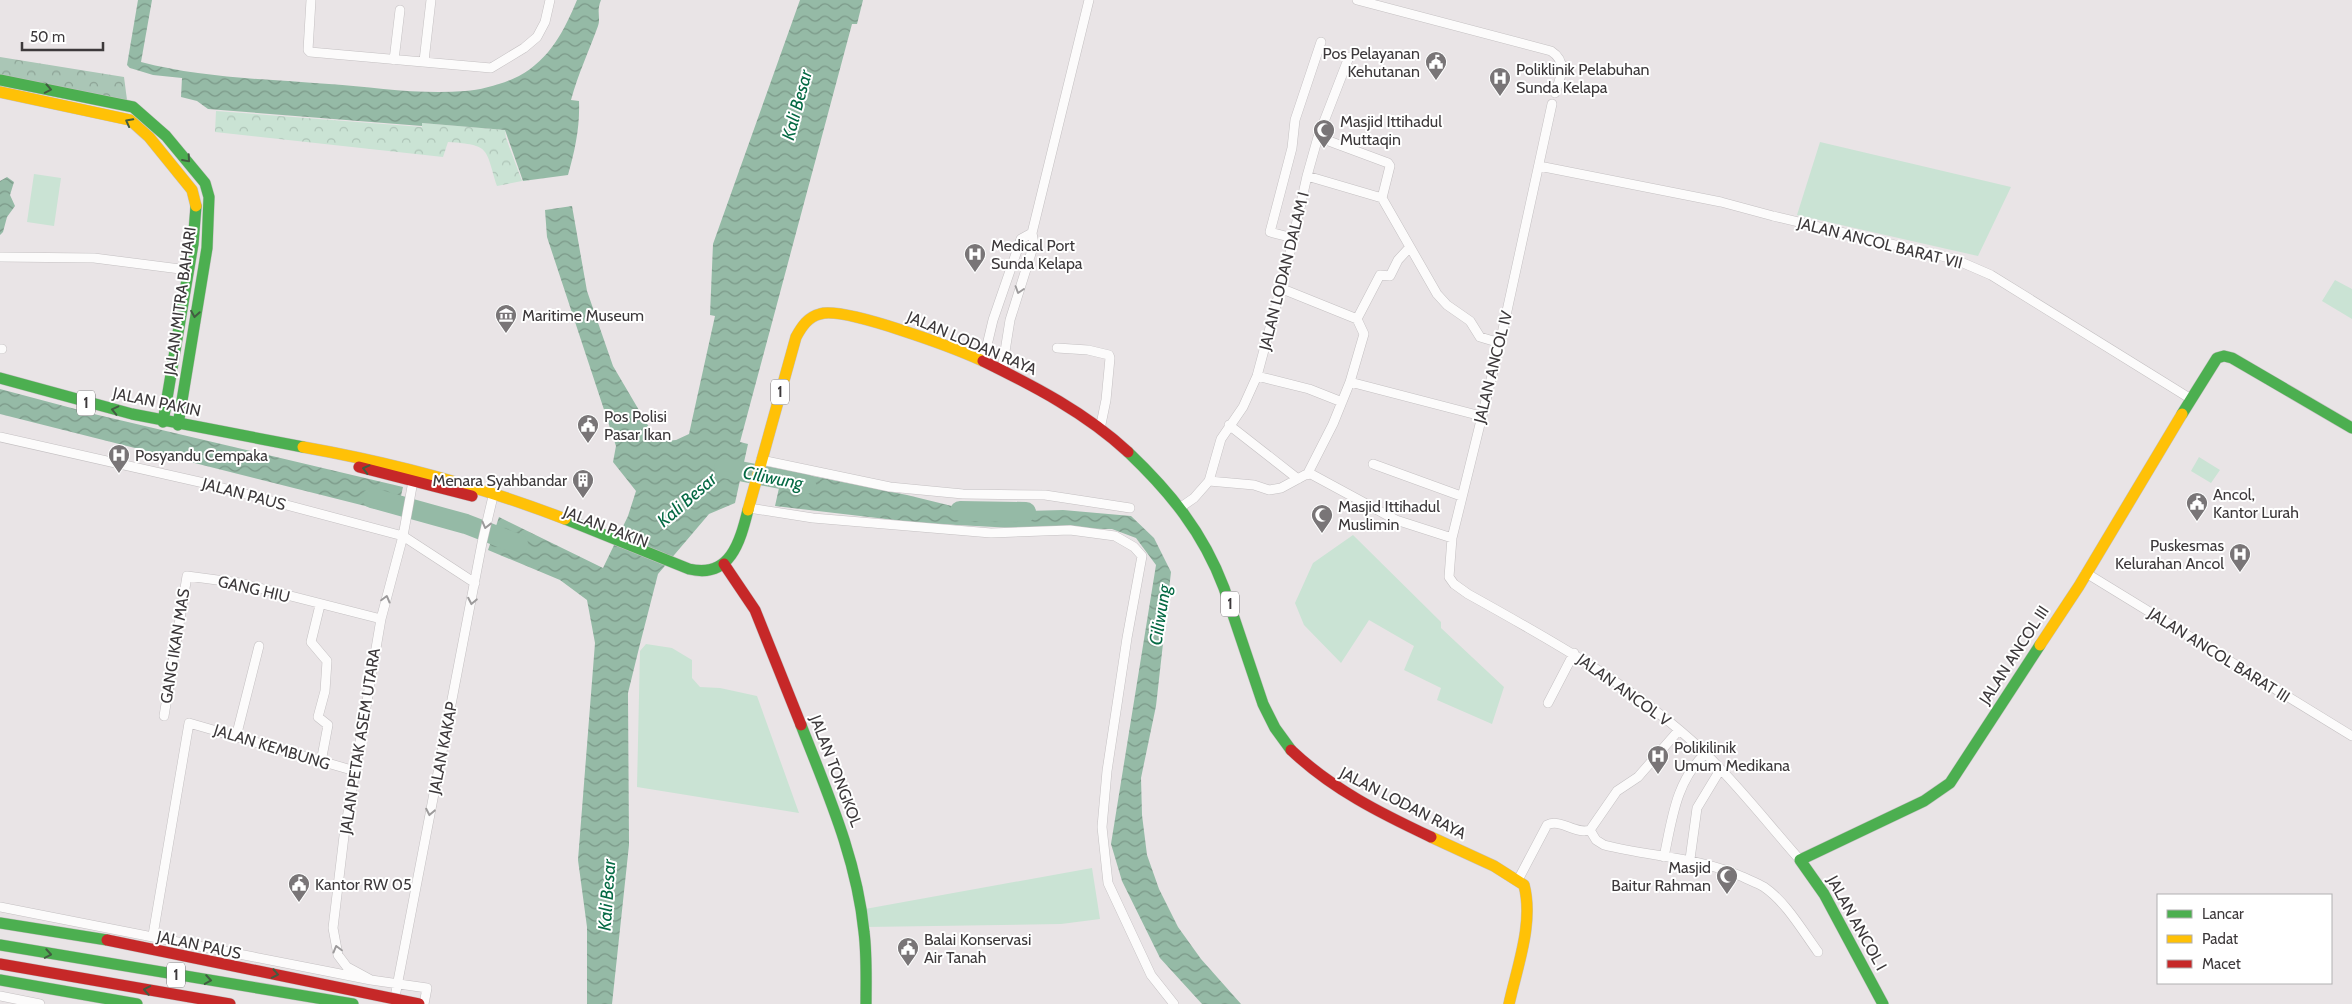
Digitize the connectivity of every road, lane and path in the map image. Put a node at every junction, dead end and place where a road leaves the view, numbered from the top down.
1 (312, 0) edge
2 (431, 0) edge
3 (550, 0) edge
4 (1088, 0) edge
5 (1358, 0) edge
6 (400, 10) dead end
7 (1321, 42) dead end
8 (1349, 57) dead end
9 (394, 60) junction
10 (424, 61) junction
11 (0, 80) edge
12 (0, 92) edge
13 (1555, 94) dead end
14 (1552, 104) dead end
15 (1318, 137) junction
16 (1539, 166) junction
17 (1306, 176) junction
18 (1382, 198) junction
19 (1032, 233) junction
20 (1293, 238) junction
21 (193, 244) junction
22 (1410, 247) junction
23 (207, 248) junction
24 (0, 257) edge
25 (188, 270) junction
26 (185, 285) junction
27 (1280, 288) junction
28 (198, 289) junction
29 (1357, 319) junction
30 (1500, 343) junction
31 (1057, 348) dead end
32 (983, 362) junction
33 (1002, 370) junction
34 (1257, 376) junction
35 (0, 378) edge
36 (1350, 382) junction
37 (2191, 398) junction
38 (1342, 402) junction
39 (1481, 416) junction
40 (162, 422) junction
41 (178, 425) junction
42 (1229, 425) junction
43 (2352, 428) edge
44 (1100, 429) junction
45 (0, 437) edge
46 (308, 450) junction
47 (761, 462) junction
48 (1373, 464) dead end
49 (1308, 473) junction
50 (1298, 479) junction
51 (1209, 481) junction
52 (413, 485) junction
53 (1461, 496) junction
54 (492, 500) junction
55 (750, 505) junction
56 (1181, 507) junction
57 (1130, 508) dead end
58 (403, 536) junction
59 (1452, 538) junction
60 (724, 564) junction
61 (1449, 569) joint
62 (2086, 573) junction
63 (187, 576) joint
64 (475, 583) junction
65 (320, 605) junction
66 (381, 619) junction
67 (259, 646) dead end
68 (1574, 653) junction
69 (1548, 703) dead end
70 (164, 716) dead end
71 (1679, 730) junction
72 (236, 736) junction
73 (2352, 736) edge
74 (1705, 754) junction
75 (321, 762) junction
76 (1720, 770) junction
77 (354, 772) junction
78 (1590, 830) junction
79 (1664, 857) junction
80 (1690, 859) junction
81 (1800, 860) junction
82 (1518, 880) junction
83 (0, 907) edge
84 (0, 923) edge
85 (153, 935) junction
86 (0, 945) edge
87 (1818, 952) dead end
88 (0, 964) edge
89 (0, 980) edge
90 (371, 980) junction
91 (382, 981) junction
92 (397, 983) junction
93 (0, 996) edge
94 (40, 1004) edge
95 (137, 1004) edge
96 (230, 1004) edge
97 (353, 1004) edge
98 (379, 1004) edge
99 (394, 1004) edge
100 (419, 1004) edge
101 (424, 1004) edge
102 (866, 1004) edge
103 (1174, 1004) edge
104 (1509, 1004) edge
105 (1883, 1004) edge

1 - 9 street
2 - 10 street
3 - 10 street
4 - 19 street
5 - 13 street
6 - 9 street
7 - 20 street
8 - 15 street, JALAN LODAN DALAM I
9 - 10 street
11 -> 23 main road, JALAN MITRA BAHARI
21 -> 12 main road, JALAN MITRA BAHARI
14 - 16 street, JALAN ANCOL IV
15 - 17 street, JALAN LODAN DALAM I
15 - 18 street
16 - 30 street, JALAN ANCOL IV
16 - 37 street, JALAN ANCOL BARAT VII
17 - 18 street
17 - 20 street, JALAN LODAN DALAM I
18 - 22 street
19 - 32 street
19 -> 33 street
20 - 27 street, JALAN LODAN DALAM I
21 - 23 main road
21 - 25 main road, JALAN MITRA BAHARI
22 - 29 street
22 - 30 street
23 - 28 main road, JALAN MITRA BAHARI
24 - 25 street
25 - 26 main road, JALAN MITRA BAHARI
26 - 28 main road
26 - 40 main road, JALAN MITRA BAHARI
27 - 29 street
27 - 34 street, JALAN LODAN DALAM I
28 -> 41 main road, JALAN MITRA BAHARI
29 - 36 street
30 - 39 street, JALAN ANCOL IV
31 - 44 street
32 - 33 main road, JALAN LODAN RAYA / 1
32 - 47 main road, JALAN LODAN RAYA / 1
33 - 44 main road, JALAN LODAN RAYA / 1
34 - 38 street
34 - 42 street, JALAN LODAN DALAM I
40 -> 35 main road, JALAN PAKIN / 1
36 - 38 street
36 - 39 street
37 - 43 main road, JALAN ANCOL III
37 - 62 main road, JALAN ANCOL III
38 - 49 street
39 - 53 street, JALAN ANCOL IV
40 - 41 main road, JALAN PAKIN / 1
41 - 46 main road, JALAN PAKIN / 1
42 - 50 street
42 - 51 street, JALAN LODAN DALAM I
44 - 56 main road, JALAN LODAN RAYA / 1
45 - 58 street, JALAN PAUS
52 -> 46 main road, JALAN PAKIN / 1
46 - 54 main road, JALAN PAKIN / 1
47 - 55 main road, 1
47 - 57 street
48 - 53 street
49 - 50 street
49 - 59 street
50 - 51 street
51 - 56 street
52 - 54 main road, JALAN PAKIN / 1
52 - 58 street, JALAN PETAK ASEM UTARA
53 - 59 street, JALAN ANCOL IV
54 - 60 main road, JALAN PAKIN / 1
54 -> 64 street, JALAN KAKAP
55 - 60 main road, 1
55 - 103 street
56 - 82 main road, JALAN LODAN RAYA / 1
58 - 64 street, JALAN PAUS
66 -> 58 street, JALAN PETAK ASEM UTARA
59 - 61 street, JALAN ANCOL IV
60 - 102 main road, JALAN TONGKOL
61 - 68 street, JALAN ANCOL V
62 - 73 street, JALAN ANCOL BARAT III
62 - 81 main road, JALAN ANCOL III
63 - 65 street, GANG HIU
63 - 70 street, GANG IKAN MAS
64 -> 92 street, JALAN KAKAP
65 - 66 street, GANG HIU
65 - 75 street
66 - 77 street, JALAN PETAK ASEM UTARA
67 - 72 street
68 - 69 street
68 - 71 street, JALAN ANCOL V
71 - 74 street, JALAN ANCOL V
71 - 78 street
72 - 75 street, JALAN KEMBUNG
72 - 85 street, JALAN KEMBUNG
74 - 76 street, JALAN ANCOL V
74 - 79 street
75 - 77 street, JALAN KEMBUNG
76 - 80 street
76 - 81 street, JALAN ANCOL V
90 -> 77 street, JALAN PETAK ASEM UTARA
78 - 79 street
78 - 82 street
79 - 80 street
80 - 87 street
81 - 105 main road, JALAN ANCOL I
82 - 104 main road
83 - 85 street, JALAN PAUS
84 -> 100 main road, bridge
85 - 90 street, JALAN PAUS
86 -> 97 main road, 1
96 -> 88 main road, 1
89 - 95 main road
90 - 91 street, JALAN PAUS
91 - 92 street, JALAN PAUS
91 - 98 street
92 - 99 street, JALAN KAKAP
92 - 101 street, JALAN PAUS
93 - 94 street

